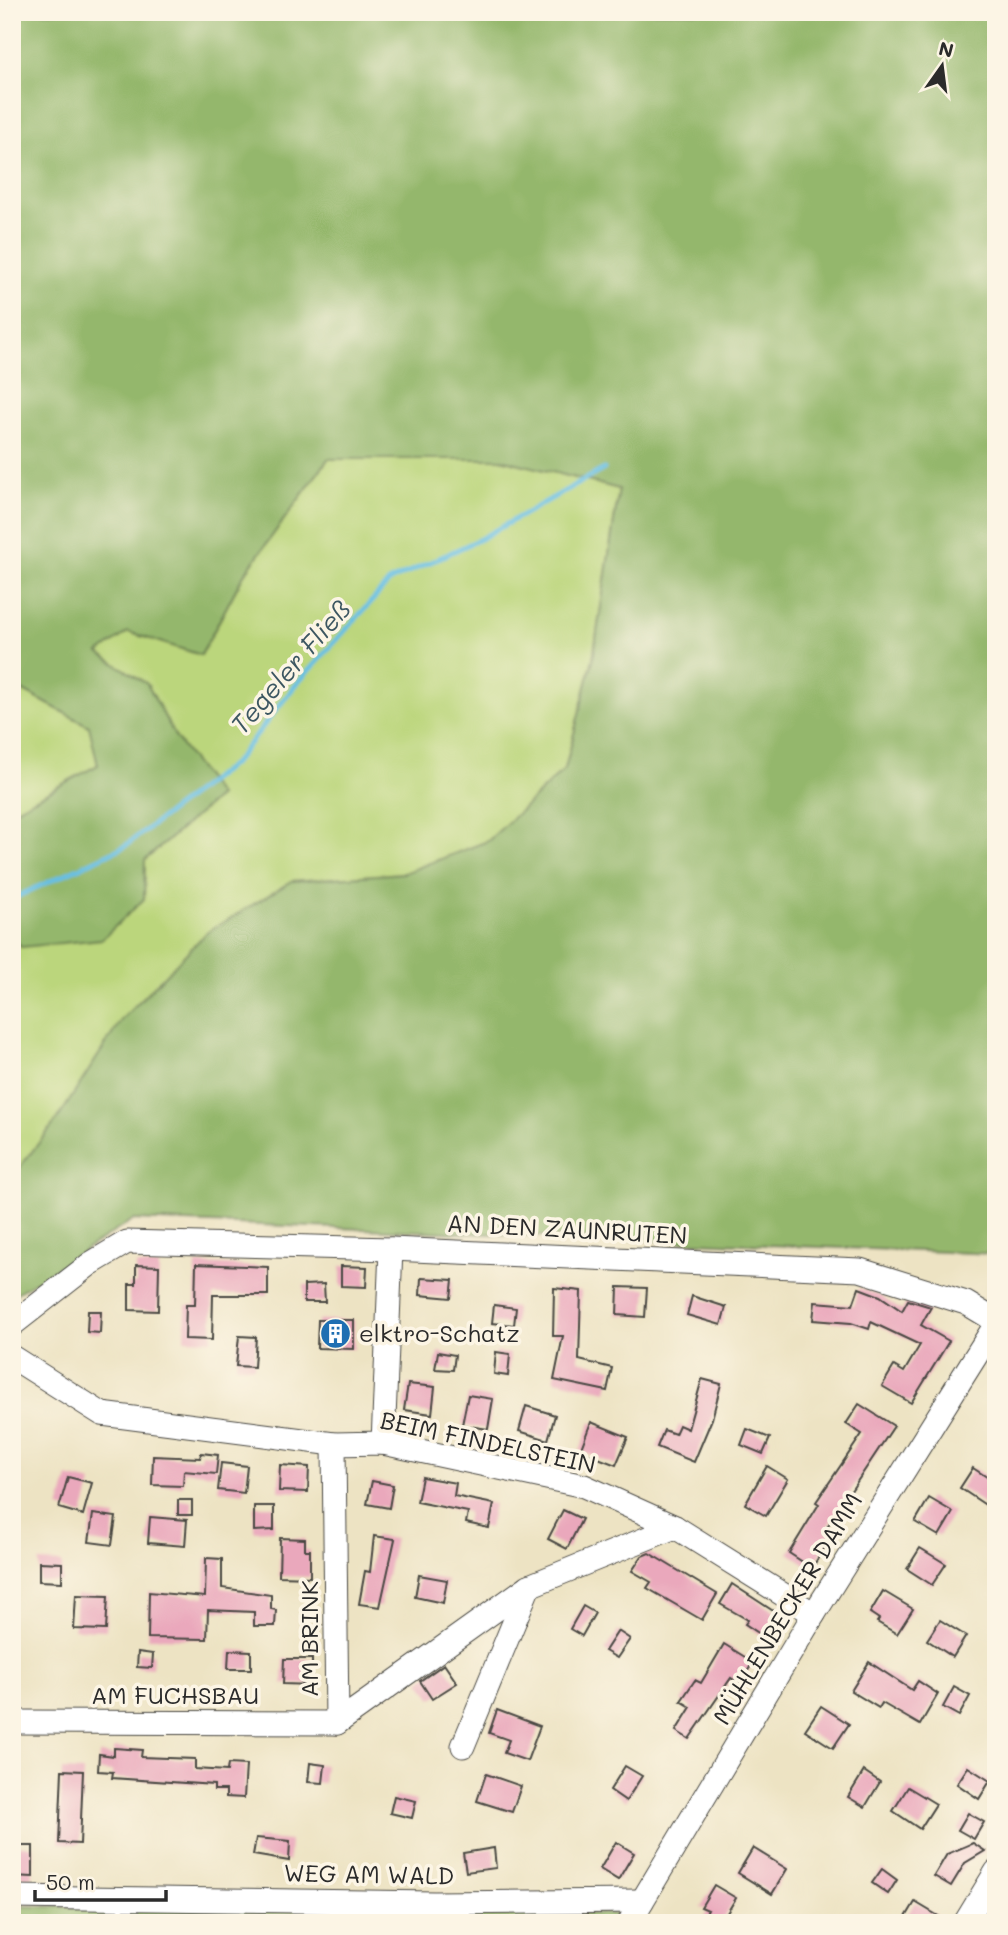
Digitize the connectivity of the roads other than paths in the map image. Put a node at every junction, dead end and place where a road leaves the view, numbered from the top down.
1 (391, 1249) junction
2 (996, 1322) edge
3 (12, 1325) edge
4 (12, 1357) edge
5 (383, 1443) junction
6 (334, 1444) junction
7 (675, 1527) junction
8 (529, 1586) junction
9 (814, 1615) junction
10 (12, 1722) edge
11 (337, 1723) junction
12 (463, 1746) dead end
13 (996, 1872) edge
14 (12, 1897) edge
15 (642, 1901) junction
16 (629, 1923) edge
17 (965, 1923) edge

1 - 2 street, AN DEN ZAUNRUTEN
1 - 3 street, AN DEN ZAUNRUTEN
1 - 5 street
2 - 9 street, MÜHLENBECKER DAMM
4 - 6 street, BEIM FINDELSTEIN
5 - 6 street, BEIM FINDELSTEIN
5 - 7 street, BEIM FINDELSTEIN
6 - 11 street, AM BRINK
7 - 8 street, AM BRINK
7 - 9 street, BEIM FINDELSTEIN
8 - 11 street, AM BRINK
8 - 12 street
9 - 15 street, MÜHLENBECKER DAMM
10 - 11 street, AM FUCHSBAU
13 - 17 street
14 - 15 street, WEG AM WALD
15 - 16 street, MÜHLENBECKER DAMM

